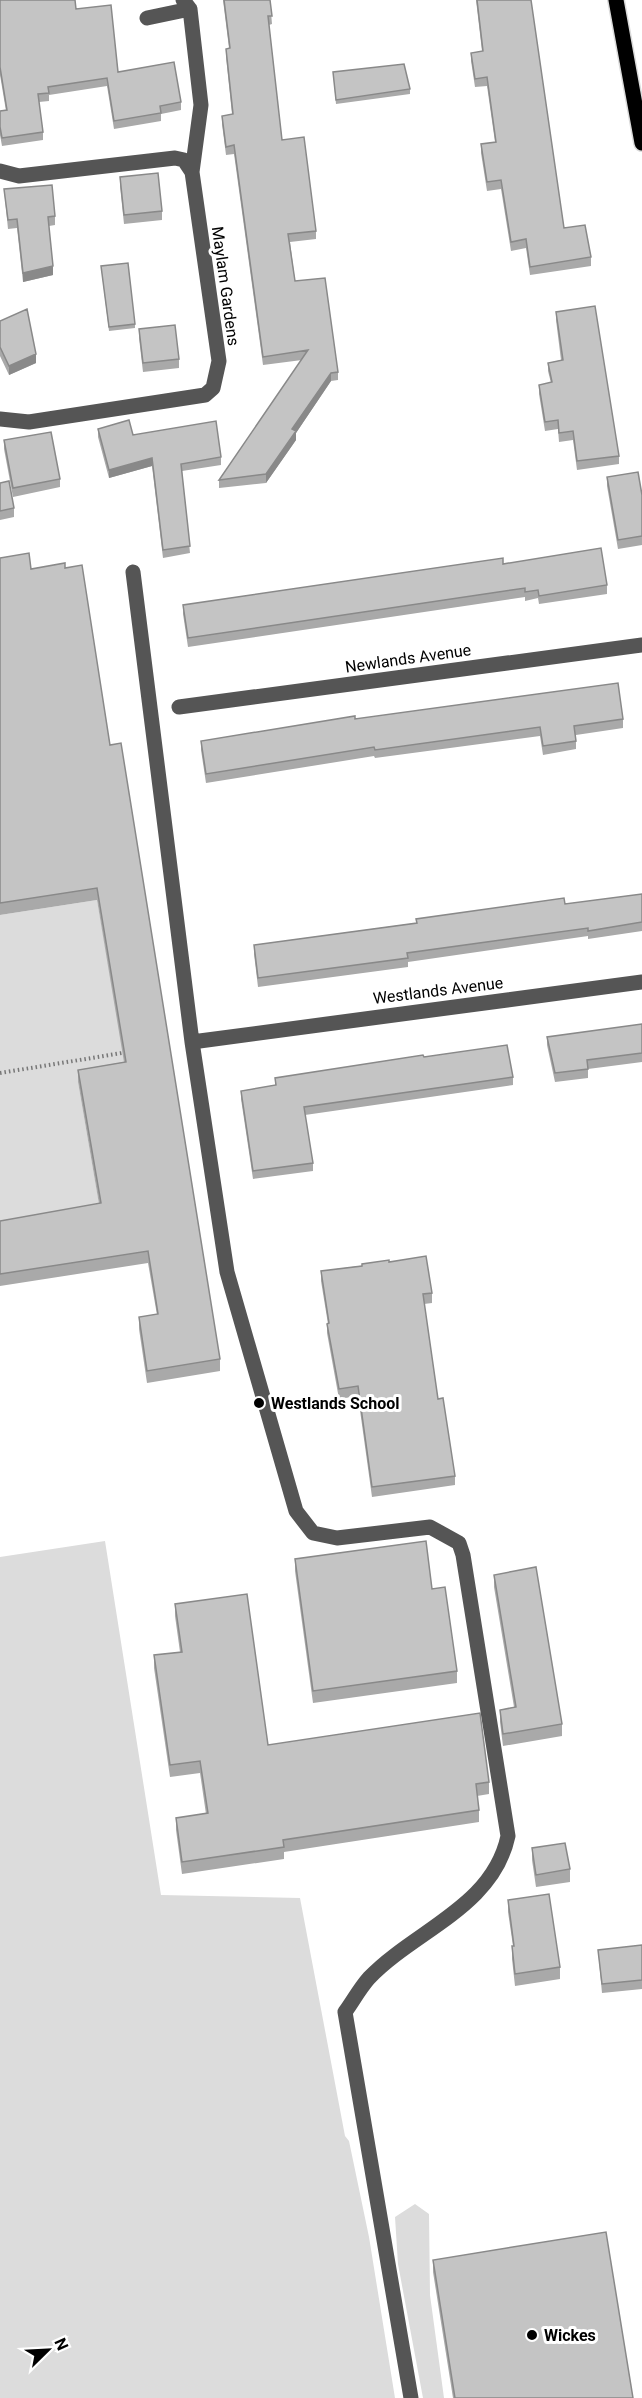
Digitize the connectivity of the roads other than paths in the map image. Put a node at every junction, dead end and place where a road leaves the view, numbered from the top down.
1 (616, 0) edge
2 (187, 5) edge
3 (147, 18) dead end
4 (642, 143) edge
5 (0, 171) edge
6 (192, 172) junction
7 (0, 419) edge
8 (133, 572) dead end
9 (642, 645) edge
10 (179, 706) dead end
11 (642, 981) edge
12 (192, 1042) junction
13 (411, 2398) edge

1 - 4 main road
2 - 3 street
2 - 6 street, Maylam Gardens
5 - 6 street
6 - 7 street, Maylam Gardens
8 - 12 street
9 - 10 street, Newlands Avenue
11 - 12 street, Westlands Avenue
12 - 13 street

